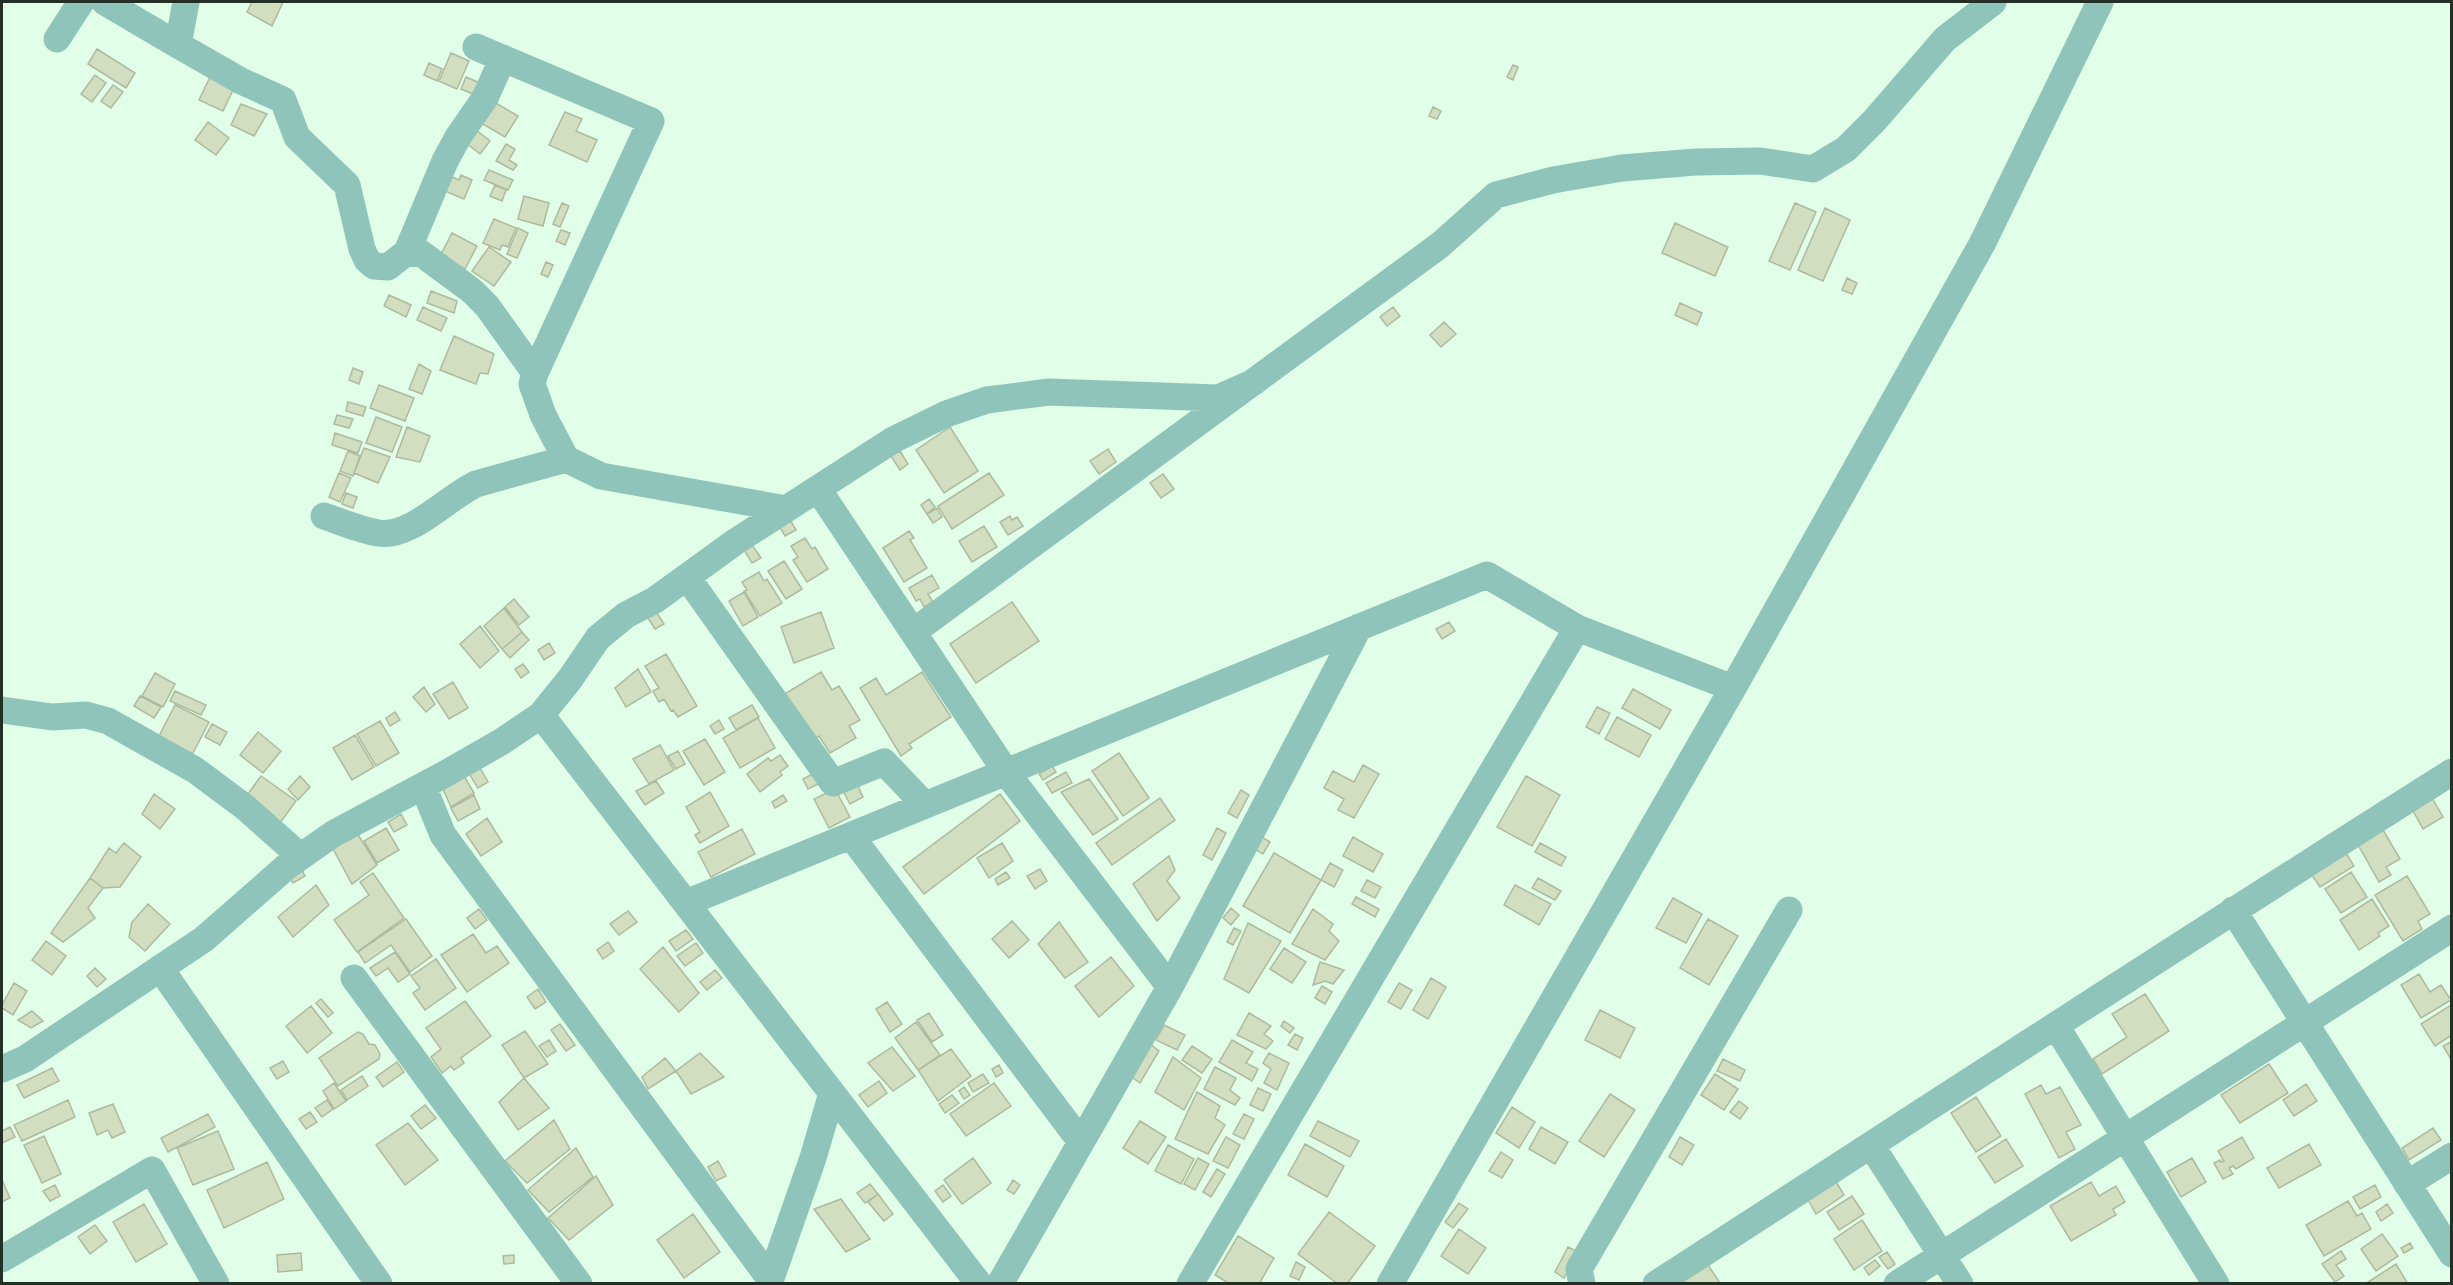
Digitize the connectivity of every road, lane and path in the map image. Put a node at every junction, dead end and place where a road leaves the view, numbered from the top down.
1 (81, 2) edge
2 (105, 2) edge
3 (186, 2) edge
4 (1994, 2) edge
5 (2100, 2) edge
6 (57, 39) dead end
7 (178, 45) junction
8 (476, 47) dead end
9 (503, 58) junction
10 (406, 252) junction
11 (535, 373) junction
12 (1254, 382) junction
13 (567, 459) junction
14 (818, 489) junction
15 (786, 509) junction
16 (324, 516) dead end
17 (687, 577) junction
18 (1359, 627) junction
19 (1577, 628) junction
20 (913, 632) junction
21 (1732, 688) junction
22 (2, 710) edge
23 (541, 715) junction
24 (1006, 772) junction
25 (2451, 772) edge
26 (423, 786) junction
27 (925, 805) junction
28 (851, 836) junction
29 (300, 856) junction
30 (686, 903) junction
31 (1789, 910) dead end
32 (2233, 910) junction
33 (2451, 928) edge
34 (160, 968) junction
35 (354, 978) dead end
36 (1170, 987) junction
37 (2305, 1022) junction
38 (2056, 1026) junction
39 (2, 1069) edge
40 (832, 1093) junction
41 (2125, 1137) junction
42 (1081, 1143) junction
43 (1871, 1145) junction
44 (2451, 1155) edge
45 (2407, 1184) junction
46 (2451, 1254) edge
47 (1942, 1255) junction
48 (2, 1259) edge
49 (770, 1281) edge
50 (216, 1284) edge
51 (379, 1284) edge
52 (579, 1284) edge
53 (979, 1284) edge
54 (1000, 1284) edge
55 (1190, 1284) edge
56 (1390, 1284) edge
57 (1582, 1284) edge
58 (1656, 1284) edge
59 (1897, 1284) edge
60 (1960, 1284) edge
61 (2216, 1284) edge

1 - 6 street
2 - 7 street
3 - 7 street
4 - 12 street
5 - 21 street
7 - 10 street
8 - 9 street
9 - 10 street
9 - 11 street
10 - 11 street
11 - 13 street
12 - 14 street
12 - 20 street
13 - 15 street
13 - 16 street
14 - 15 street
14 - 20 street
15 - 17 street
17 - 23 street
17 - 27 street
18 - 19 street
18 - 24 street
18 - 36 street
19 - 21 street
19 - 55 street
20 - 24 street
21 - 56 street
22 - 29 street
23 - 26 street
23 - 30 street
24 - 27 street
24 - 36 street
25 - 32 street
26 - 29 street
26 - 49 street
27 - 28 street
28 - 30 street
28 - 42 street
29 - 34 street
30 - 40 street
31 - 57 street
32 - 37 street
32 - 38 street
33 - 37 street
34 - 39 street
34 - 51 street
35 - 52 street
36 - 42 street
37 - 41 street
37 - 45 street
38 - 41 street
38 - 43 street
40 - 49 street
40 - 53 street
41 - 47 street
41 - 61 street
42 - 54 street
43 - 47 street
43 - 58 street
44 - 45 street
45 - 46 street
47 - 59 street
47 - 60 street
48 - 50 street

